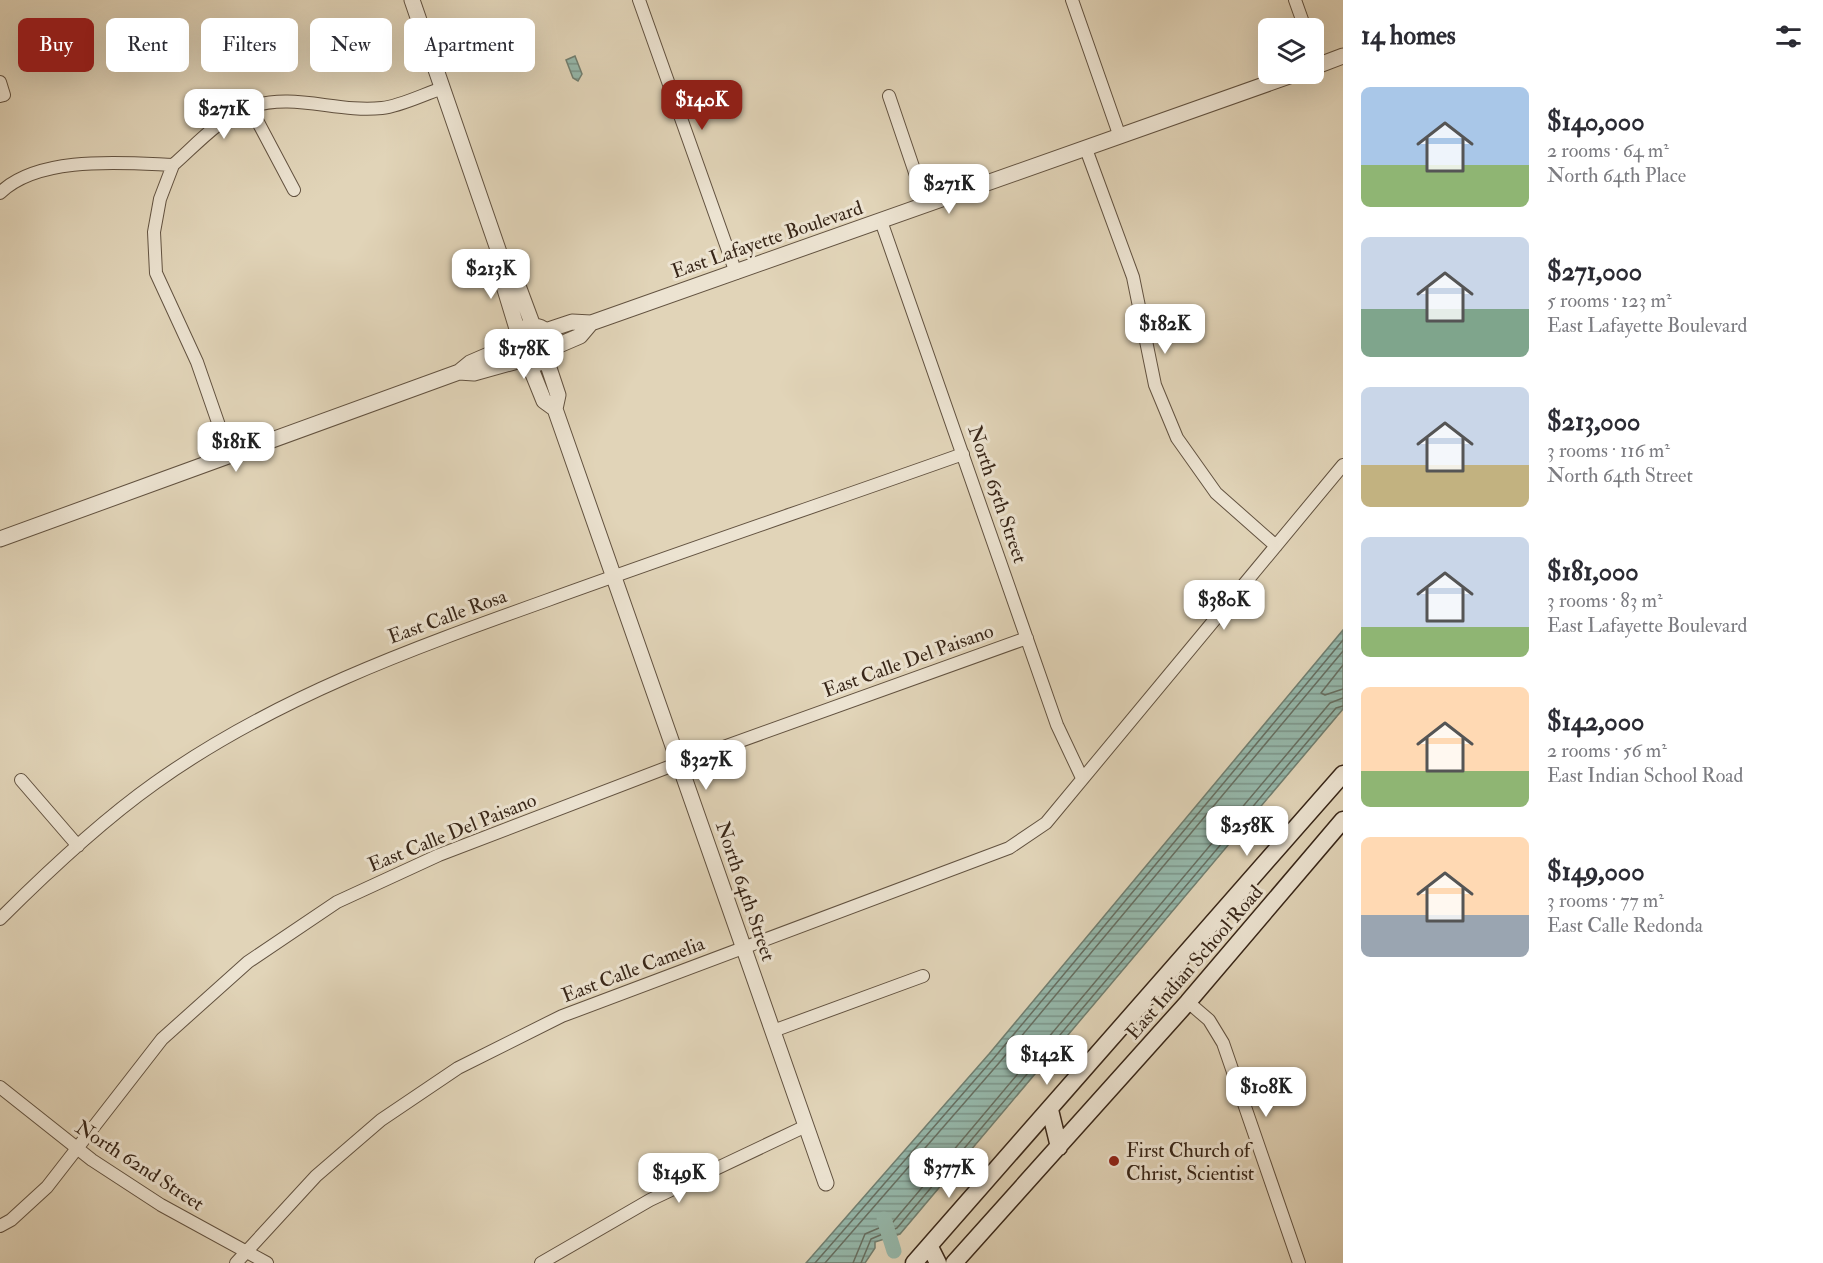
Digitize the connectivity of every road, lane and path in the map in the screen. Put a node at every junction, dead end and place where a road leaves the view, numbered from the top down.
1 (412, 0) edge
2 (639, 0) edge
3 (1072, 0) edge
4 (1295, 0) edge
5 (1301, 18) edge
6 (1343, 56) edge
7 (1324, 60) edge
8 (0, 82) edge
9 (1267, 84) edge
10 (442, 88) junction
11 (2, 95) edge
12 (889, 96) dead end
13 (249, 107) junction
14 (1120, 137) junction
15 (1086, 149) junction
16 (173, 165) junction
17 (294, 190) dead end
18 (0, 193) edge
19 (927, 205) junction
20 (881, 221) junction
21 (502, 261) junction
22 (736, 273) junction
23 (591, 322) junction
24 (539, 328) junction
25 (516, 338) junction
26 (549, 354) junction
27 (525, 362) junction
28 (459, 372) junction
29 (555, 409) junction
30 (963, 454) junction
31 (230, 457) junction
32 (1343, 465) edge
33 (0, 539) edge
34 (1276, 546) junction
35 (614, 576) junction
36 (1027, 638) junction
37 (679, 763) junction
38 (1343, 774) edge
39 (1082, 778) junction
40 (21, 780) dead end
41 (1343, 820) edge
42 (78, 846) junction
43 (0, 920) edge
44 (744, 948) junction
45 (922, 976) dead end
46 (1188, 1002) junction
47 (773, 1032) junction
48 (0, 1087) edge
49 (1050, 1110) junction
50 (806, 1126) junction
51 (1059, 1147) junction
52 (75, 1148) junction
53 (826, 1183) dead end
54 (0, 1226) edge
55 (930, 1247) junction
56 (246, 1251) junction
57 (236, 1263) edge
58 (267, 1263) edge
59 (541, 1263) edge
60 (914, 1263) edge
61 (938, 1263) edge
62 (954, 1263) edge
63 (1299, 1263) edge

1 - 10 street
2 - 22 street
3 - 14 street
4 - 5 street
6 - 7 street
8 - 11 street
9 - 14 street, East Lafayette Boulevard
10 - 13 street
10 - 21 street
12 - 19 street
13 - 16 street
13 - 17 street
14 - 15 street, East Lafayette Boulevard
15 - 19 street, East Lafayette Boulevard
15 - 34 street
16 - 18 street
16 - 31 street
19 - 20 street, East Lafayette Boulevard
20 - 22 street, East Lafayette Boulevard
20 - 30 street, North 65th Street
21 - 24 street
21 - 25 street
22 - 23 street, East Lafayette Boulevard
23 - 24 street, East Lafayette Boulevard
23 - 26 street, East Lafayette Boulevard
24 - 25 street
24 - 26 street
25 - 27 street
25 - 28 street
26 - 27 street
26 - 29 street, North 64th Street
27 - 28 street
27 - 29 street, North 64th Street
28 - 31 street
29 - 35 street, North 64th Street
30 - 35 street, East Calle Rosa
30 - 36 street, North 65th Street
31 - 33 street
32 - 34 street, East Calle Camelia
34 - 39 street, East Calle Camelia
35 - 37 street, North 64th Street
35 - 42 street, East Calle Rosa
36 - 37 street, East Calle Del Paisano
36 - 39 street, North 65th Street
37 - 44 street, North 64th Street
37 - 52 street, East Calle Del Paisano
38 - 49 main road, East Indian School Road
39 - 44 street, East Calle Camelia
40 - 42 street
41 - 46 main road, East Indian School Road
42 - 43 street, East Calle Rosa
44 - 47 street, North 64th Street
44 - 56 street, East Calle Camelia
45 - 47 street
46 - 51 main road, East Indian School Road
46 - 63 street
47 - 50 street, North 64th Street
48 - 52 street, North 62nd Street
49 - 51 main road
49 - 55 main road, East Indian School Road
50 - 53 street, North 64th Street
50 - 59 street
51 - 62 main road, East Indian School Road
52 - 54 street, East Calle Del Paisano
52 - 56 street, North 62nd Street
55 - 60 main road, East Indian School Road
55 - 61 main road
56 - 57 street, East Calle Camelia
56 - 58 street, North 62nd Street

